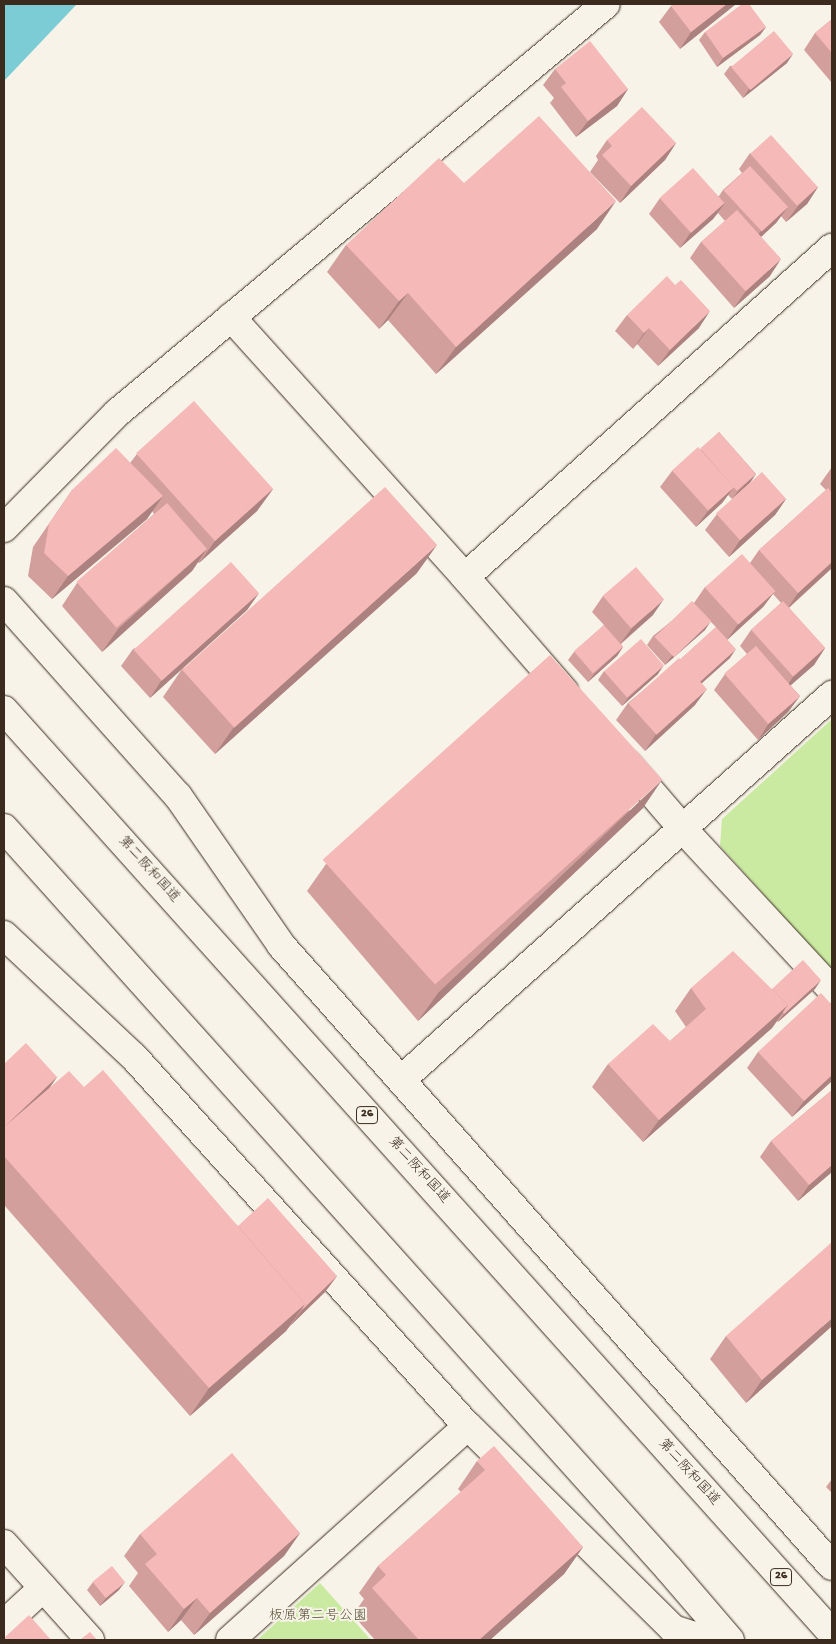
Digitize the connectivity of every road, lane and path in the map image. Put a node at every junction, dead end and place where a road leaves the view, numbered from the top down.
1 (606, 4) edge
2 (832, 248) edge
3 (231, 317) junction
4 (4, 528) edge
5 (465, 577) junction
6 (4, 601) edge
7 (832, 695) edge
8 (4, 710) edge
9 (580, 710) edge
10 (613, 747) edge
11 (4, 828) edge
12 (683, 829) junction
13 (4, 935) edge
14 (832, 990) edge
15 (402, 1079) junction
16 (468, 1426) junction
17 (4, 1544) edge
18 (832, 1566) edge
19 (43, 1588) junction
20 (4, 1624) edge
21 (832, 1633) edge
22 (90, 1640) edge
23 (230, 1640) edge
24 (707, 1640) edge
25 (730, 1640) edge

1 - 3 main road
2 - 5 main road
3 - 4 main road
3 - 5 main road
5 - 9 main road
6 - 15 main road
7 - 12 main road
8 - 21 main road, 第二阪和国道 / 26
10 - 12 main road
11 - 25 main road
12 - 14 main road
12 - 15 main road
13 - 16 main road
15 - 18 main road
16 - 23 main road
16 - 24 main road
17 - 19 main road
19 - 20 main road
19 - 22 main road

